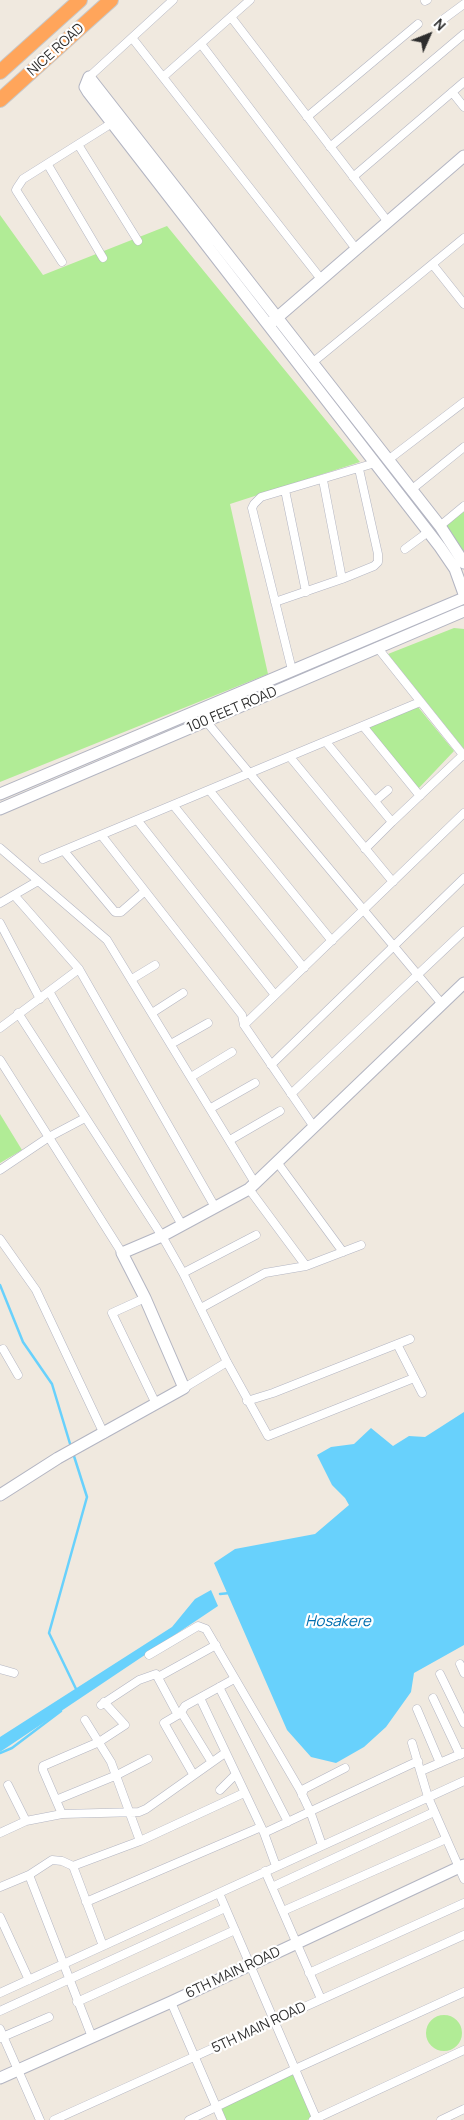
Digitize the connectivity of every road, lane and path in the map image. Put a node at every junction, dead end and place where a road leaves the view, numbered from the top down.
1 (80, 0) edge
2 (111, 0) edge
3 (173, 0) edge
4 (250, 0) edge
5 (464, 4) edge
6 (231, 18) junction
7 (441, 21) dead end
8 (418, 24) dead end
9 (464, 34) edge
10 (132, 39) junction
11 (201, 44) junction
12 (0, 72) edge
13 (89, 77) junction
14 (163, 77) junction
15 (464, 82) edge
16 (452, 92) junction
17 (0, 100) edge
18 (464, 107) edge
19 (307, 117) junction
20 (112, 124) junction
21 (79, 146) junction
22 (330, 147) junction
23 (464, 156) edge
24 (48, 165) junction
25 (353, 177) junction
26 (388, 222) junction
27 (138, 240) dead end
28 (462, 243) edge
29 (356, 249) junction
30 (103, 258) dead end
31 (62, 262) dead end
32 (433, 265) junction
33 (321, 279) junction
34 (464, 304) edge
35 (272, 322) junction
36 (312, 363) junction
37 (464, 402) edge
38 (464, 446) edge
39 (388, 460) junction
40 (375, 463) junction
41 (359, 469) junction
42 (323, 480) junction
43 (286, 490) junction
44 (411, 490) junction
45 (464, 506) edge
46 (440, 526) junction
47 (428, 532) junction
48 (405, 549) dead end
49 (464, 563) edge
50 (342, 579) junction
51 (306, 592) junction
52 (464, 594) edge
53 (464, 598) edge
54 (275, 602) junction
55 (464, 611) edge
56 (376, 647) junction
57 (292, 670) junction
58 (420, 702) junction
59 (203, 708) junction
60 (206, 720) junction
61 (363, 726) junction
62 (326, 742) junction
63 (463, 756) edge
64 (290, 757) junction
65 (250, 774) junction
66 (388, 790) dead end
67 (210, 791) junction
68 (0, 794) edge
69 (420, 796) junction
70 (375, 801) junction
71 (174, 806) junction
72 (0, 810) edge
73 (463, 816) edge
74 (138, 821) junction
75 (392, 822) junction
76 (102, 836) junction
77 (0, 848) edge
78 (365, 848) junction
79 (64, 851) junction
80 (43, 859) dead end
81 (464, 878) edge
82 (38, 881) junction
83 (393, 882) junction
84 (145, 891) junction
85 (14, 895) junction
86 (0, 903) edge
87 (364, 910) junction
88 (0, 923) edge
89 (464, 931) edge
90 (332, 941) junction
91 (394, 946) junction
92 (155, 965) dead end
93 (304, 968) junction
94 (80, 969) junction
95 (418, 975) junction
96 (132, 979) junction
97 (464, 983) edge
98 (50, 993) junction
99 (184, 993) dead end
100 (275, 995) junction
101 (40, 999) junction
102 (442, 1004) junction
103 (152, 1013) junction
104 (18, 1014) junction
105 (208, 1023) dead end
106 (244, 1024) junction
107 (1, 1025) edge
108 (171, 1044) junction
109 (232, 1052) dead end
110 (0, 1060) edge
111 (271, 1065) junction
112 (191, 1077) junction
113 (255, 1083) dead end
114 (292, 1094) junction
115 (211, 1108) junction
116 (280, 1111) dead end
117 (85, 1118) junction
118 (314, 1127) junction
119 (49, 1137) junction
120 (230, 1140) junction
121 (277, 1162) junction
122 (0, 1170) edge
123 (252, 1186) junction
124 (215, 1207) junction
125 (182, 1225) junction
126 (256, 1235) dead end
127 (162, 1236) junction
128 (0, 1239) edge
129 (361, 1245) dead end
130 (343, 1252) junction
131 (122, 1253) junction
132 (306, 1266) junction
133 (183, 1273) junction
134 (145, 1298) junction
135 (201, 1308) junction
136 (410, 1339) dead end
137 (397, 1344) junction
138 (1, 1348) edge
139 (226, 1362) junction
140 (18, 1375) dead end
141 (414, 1378) junction
142 (184, 1388) junction
143 (422, 1393) dead end
144 (247, 1401) junction
145 (156, 1404) junction
146 (104, 1434) junction
147 (0, 1495) edge
148 (216, 1645) junction
149 (149, 1655) dead end
150 (460, 1664) dead end
151 (0, 1669) edge
152 (14, 1673) dead end
153 (464, 1673) edge
154 (440, 1674) dead end
155 (160, 1676) dead end
156 (234, 1679) junction
157 (219, 1687) junction
158 (200, 1698) junction
159 (433, 1698) dead end
160 (417, 1709) dead end
161 (179, 1713) junction
162 (85, 1720) dead end
163 (464, 1723) edge
164 (99, 1742) junction
165 (412, 1743) dead end
166 (225, 1753) junction
167 (462, 1754) edge
168 (148, 1759) dead end
169 (418, 1761) junction
170 (211, 1762) junction
171 (440, 1763) junction
172 (345, 1768) dead end
173 (421, 1771) junction
174 (193, 1774) junction
175 (117, 1775) junction
176 (235, 1775) junction
177 (464, 1781) edge
178 (8, 1784) dead end
179 (220, 1790) dead end
180 (244, 1794) junction
181 (302, 1795) junction
182 (428, 1797) junction
183 (56, 1800) junction
184 (310, 1810) junction
185 (129, 1811) junction
186 (434, 1812) junction
187 (62, 1814) junction
188 (26, 1821) junction
189 (288, 1822) junction
190 (262, 1830) junction
191 (0, 1833) edge
192 (446, 1839) junction
193 (140, 1841) junction
194 (322, 1845) junction
195 (73, 1866) junction
196 (276, 1866) junction
197 (461, 1866) edge
198 (265, 1871) junction
199 (28, 1875) junction
200 (464, 1879) edge
201 (272, 1887) junction
202 (0, 1888) edge
203 (219, 1893) junction
204 (86, 1902) junction
205 (464, 1903) edge
206 (225, 1908) junction
207 (283, 1911) junction
208 (0, 1917) edge
209 (235, 1930) junction
210 (464, 1935) edge
211 (297, 1944) junction
212 (103, 1946) junction
213 (63, 1964) junction
214 (250, 1965) junction
215 (309, 1973) junction
216 (68, 1978) junction
217 (28, 1980) junction
218 (464, 1992) edge
219 (0, 1993) edge
220 (322, 1999) junction
221 (77, 2002) junction
222 (171, 2002) junction
223 (0, 2011) edge
224 (49, 2017) dead end
225 (274, 2021) junction
226 (1, 2034) edge
227 (92, 2038) junction
228 (464, 2050) edge
229 (195, 2058) junction
230 (295, 2069) junction
231 (18, 2070) junction
232 (0, 2078) edge
233 (217, 2107) junction
234 (464, 2109) edge
235 (315, 2119) edge
236 (40, 2120) edge
237 (54, 2120) edge
238 (189, 2120) edge
239 (222, 2120) edge
240 (441, 2120) edge

1 - 12 highway, NICE ROAD
2 - 17 highway, NICE ROAD
3 - 10 street
4 - 6 street
5 - 7 street
6 - 11 street
6 - 19 street
8 - 19 street
9 - 22 street
10 - 13 street
10 - 14 street
11 - 14 street
11 - 29 street
13 - 20 street
13 - 35 street
14 - 33 street
15 - 16 street
16 - 18 street
16 - 25 street
19 - 22 street
20 - 21 street
20 - 35 street
21 - 24 street
21 - 27 street
22 - 25 street
23 - 26 street
24 - 30 street
24 - 31 street
25 - 26 street
26 - 29 street
28 - 32 street
29 - 33 street
32 - 34 street
32 - 36 street
33 - 35 street
35 - 36 street
35 - 40 street
36 - 39 street
37 - 39 street
38 - 44 street
39 - 44 street
40 - 41 street
40 - 47 street
41 - 42 street
41 - 50 street
42 - 43 street
42 - 50 street
43 - 51 street
43 - 54 street
44 - 46 street
45 - 46 street
46 - 49 street
47 - 48 street
47 - 52 street
50 - 51 street
51 - 54 street
53 - 57 street, 100 FEET ROAD
54 - 57 street
55 - 56 street, 100 FEET ROAD
56 - 58 street
56 - 60 street, 100 FEET ROAD
57 - 59 street, 100 FEET ROAD
58 - 61 street
58 - 63 street
59 - 60 street
59 - 68 street, 100 FEET ROAD
60 - 65 street
60 - 72 street, 100 FEET ROAD
61 - 62 street
61 - 69 street
62 - 64 street
62 - 70 street
63 - 69 street
64 - 65 street
64 - 78 street
65 - 67 street
65 - 87 street
66 - 70 street
67 - 71 street
67 - 90 street
69 - 75 street
70 - 75 street
71 - 74 street
71 - 93 street
73 - 83 street
74 - 76 street
74 - 100 street
75 - 78 street
76 - 79 street
76 - 84 street
77 - 82 street
78 - 83 street
79 - 80 street
79 - 84 street
81 - 91 street
82 - 85 street
82 - 96 street
83 - 87 street
84 - 106 street
85 - 86 street
85 - 94 street
87 - 90 street
87 - 91 street
88 - 101 street
89 - 95 street
90 - 93 street
91 - 95 street
91 - 111 street
92 - 96 street
93 - 100 street
94 - 98 street
94 - 124 street
95 - 102 street
95 - 114 street
96 - 103 street
97 - 102 street
98 - 101 street
98 - 125 street
99 - 103 street
100 - 106 street
101 - 104 street
102 - 118 street
103 - 108 street
104 - 107 street
104 - 117 street
105 - 108 street
106 - 111 street
108 - 112 street
109 - 112 street
110 - 119 street
111 - 114 street
112 - 115 street
113 - 115 street
114 - 118 street
115 - 120 street
116 - 120 street
117 - 119 street
117 - 127 street
118 - 121 street
119 - 122 street
119 - 131 street
120 - 123 street
121 - 123 street
121 - 130 street
123 - 124 street
123 - 132 street
124 - 125 street
125 - 127 street
126 - 133 street
127 - 131 street
127 - 133 street
128 - 146 street
129 - 130 street
130 - 132 street
131 - 134 street
132 - 135 street
133 - 135 street
134 - 142 street
134 - 145 street
135 - 139 street
136 - 137 street
137 - 141 street
137 - 144 street
138 - 140 street
139 - 142 street
139 - 144 street
141 - 143 street
141 - 144 street
142 - 145 street
145 - 146 street
146 - 147 street
148 - 149 street
148 - 155 street
148 - 156 street
150 - 153 street
151 - 152 street
154 - 163 street
156 - 157 street
156 - 181 street
157 - 158 street
157 - 189 street
158 - 161 street
158 - 166 street
159 - 167 street
160 - 171 street
161 - 164 street
161 - 170 street
161 - 174 street
162 - 164 street
164 - 175 street
164 - 183 street
165 - 169 street
166 - 170 street
166 - 176 street
167 - 171 street
168 - 175 street
169 - 173 street
169 - 184 street
170 - 174 street
171 - 173 street
172 - 181 street
173 - 182 street
174 - 185 street
175 - 183 street
175 - 185 street
176 - 179 street
176 - 180 street
177 - 182 street
178 - 188 street
180 - 190 street
180 - 193 street
181 - 184 street
182 - 186 street
182 - 194 street
183 - 187 street
184 - 189 street
184 - 194 street
185 - 187 street
185 - 193 street
186 - 192 street
186 - 201 street
187 - 188 street
188 - 191 street
189 - 190 street
190 - 196 street
190 - 204 street
192 - 197 street
192 - 207 street
193 - 195 street
194 - 196 street
195 - 199 street
195 - 204 street
196 - 198 street
197 - 200 street
197 - 211 street, 6TH MAIN ROAD
198 - 201 street
198 - 203 street
199 - 202 street
199 - 213 street
201 - 207 street
203 - 206 street
203 - 212 street
204 - 212 street
205 - 215 street
206 - 209 street
206 - 216 street
207 - 211 street
208 - 217 street
209 - 214 street
209 - 221 street
210 - 220 street, 5TH MAIN ROAD
211 - 214 street, 6TH MAIN ROAD
211 - 215 street
212 - 213 street
213 - 216 street
213 - 217 street
214 - 222 street, 6TH MAIN ROAD
214 - 225 street
215 - 220 street
216 - 221 street
216 - 223 street
217 - 219 street
218 - 230 street
220 - 225 street, 5TH MAIN ROAD
221 - 227 street
222 - 227 street, 6TH MAIN ROAD
222 - 229 street
224 - 226 street
225 - 229 street, 5TH MAIN ROAD
225 - 230 street
226 - 231 street
227 - 231 street, 6TH MAIN ROAD
228 - 235 street
229 - 233 street
229 - 237 street, 5TH MAIN ROAD
230 - 233 street
230 - 235 street
231 - 232 street, 6TH MAIN ROAD
231 - 236 street
233 - 238 street
233 - 239 street
234 - 240 street

